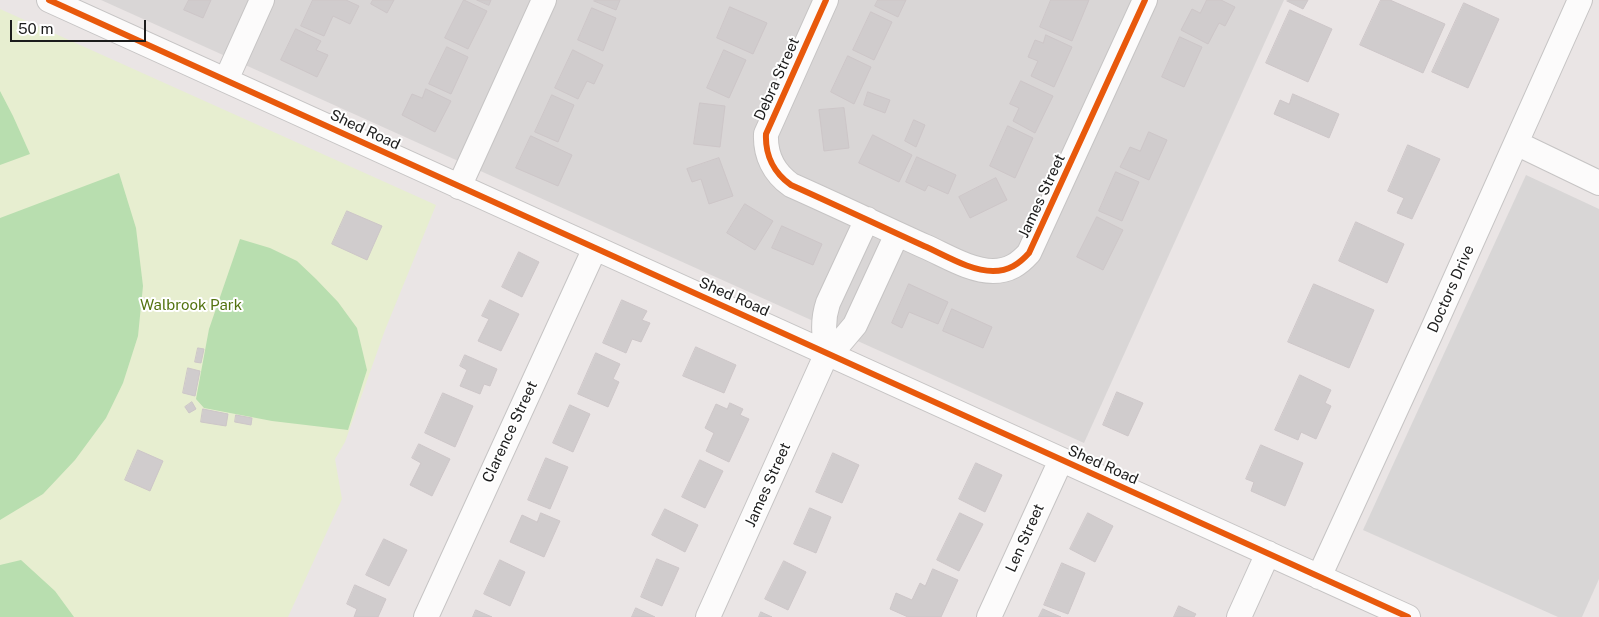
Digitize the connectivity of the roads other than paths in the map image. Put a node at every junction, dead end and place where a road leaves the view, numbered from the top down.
1 (49, 0) edge
2 (262, 0) edge
3 (544, 0) edge
4 (826, 0) edge
5 (1145, 0) edge
6 (1580, 0) edge
7 (226, 80) junction
8 (1516, 143) junction
9 (1599, 182) edge
10 (459, 187) junction
11 (882, 226) junction
12 (595, 248) junction
13 (827, 354) junction
14 (1061, 460) junction
15 (1268, 553) junction
16 (1319, 577) junction
17 (426, 617) edge
18 (708, 617) edge
19 (989, 617) edge
20 (1239, 617) edge
21 (1408, 617) edge

1 - 7 street, Shed Road
2 - 7 street
3 - 10 street
4 - 11 street, Debra Street
5 - 11 street, James Street
6 - 8 street, Doctors Drive
7 - 10 street, Shed Road
8 - 9 street
8 - 16 street, Doctors Drive
10 - 12 street, Shed Road
11 - 13 street, James Street
11 - 13 street
12 - 13 street, Shed Road
12 - 17 street, Clarence Street
13 - 14 street, Shed Road
13 - 18 street, James Street
14 - 15 street, Shed Road
14 - 19 street, Len Street
15 - 16 street, Shed Road
15 - 20 street
16 - 21 street, Shed Road

